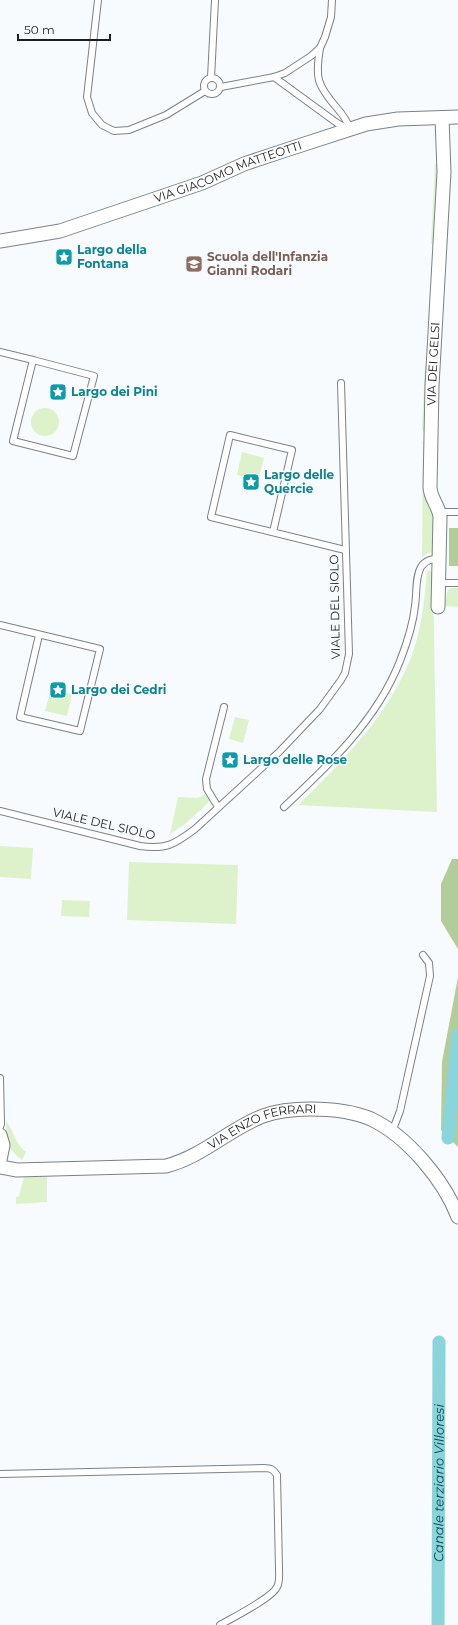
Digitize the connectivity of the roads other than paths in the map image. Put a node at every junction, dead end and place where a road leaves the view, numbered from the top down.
1 (98, 0) edge
2 (216, 0) edge
3 (332, 0) edge
4 (320, 48) junction
5 (274, 77) junction
6 (211, 78) junction
7 (221, 87) junction
8 (205, 91) junction
9 (458, 117) edge
10 (442, 118) junction
11 (350, 129) junction
12 (0, 241) edge
13 (0, 352) edge
14 (33, 360) junction
15 (341, 383) dead end
16 (440, 512) junction
17 (458, 512) edge
18 (273, 532) junction
19 (345, 550) junction
20 (440, 558) junction
21 (440, 583) junction
22 (458, 583) edge
23 (438, 608) dead end
24 (0, 625) edge
25 (39, 635) junction
26 (224, 707) dead end
27 (218, 807) junction
28 (284, 807) dead end
29 (0, 811) edge
30 (423, 955) dead end
31 (0, 1078) edge
32 (0, 1127) edge
33 (392, 1132) junction
34 (0, 1135) edge
35 (0, 1159) edge
36 (0, 1167) edge
37 (24, 1170) junction
38 (458, 1217) edge
39 (0, 1474) edge
40 (220, 1625) edge

1 - 8 lane
2 - 6 lane
3 - 4 lane
4 - 5 lane
4 - 11 lane
5 - 7 lane
5 - 11 lane
6 - 7 lane
6 - 8 lane
7 - 8 lane
9 - 10 street, VIA GIACOMO MATTEOTTI
10 - 11 street, VIA GIACOMO MATTEOTTI
10 - 16 street, VIA DEI GELSI
11 - 12 street, VIA GIACOMO MATTEOTTI
13 - 14 lane
14 - 14 lane
15 - 19 lane, VIALE DEL SIOLO
16 - 17 lane
16 - 20 street, VIA DEI GELSI
18 - 18 lane
18 - 19 lane
19 - 27 lane, VIALE DEL SIOLO
20 - 21 street, VIA DEI GELSI
20 - 28 lane
21 - 22 lane
21 - 23 street, VIA DEI GELSI
24 - 25 lane
25 - 25 lane
26 - 27 lane
27 - 29 lane, VIALE DEL SIOLO
30 - 33 lane
31 - 32 lane
33 - 37 street, VIA ENZO FERRARI
33 - 38 street, VIA ENZO FERRARI
34 - 35 street
35 - 37 street, VIA ENZO FERRARI
36 - 37 street, VIA ENZO FERRARI
39 - 40 lane

